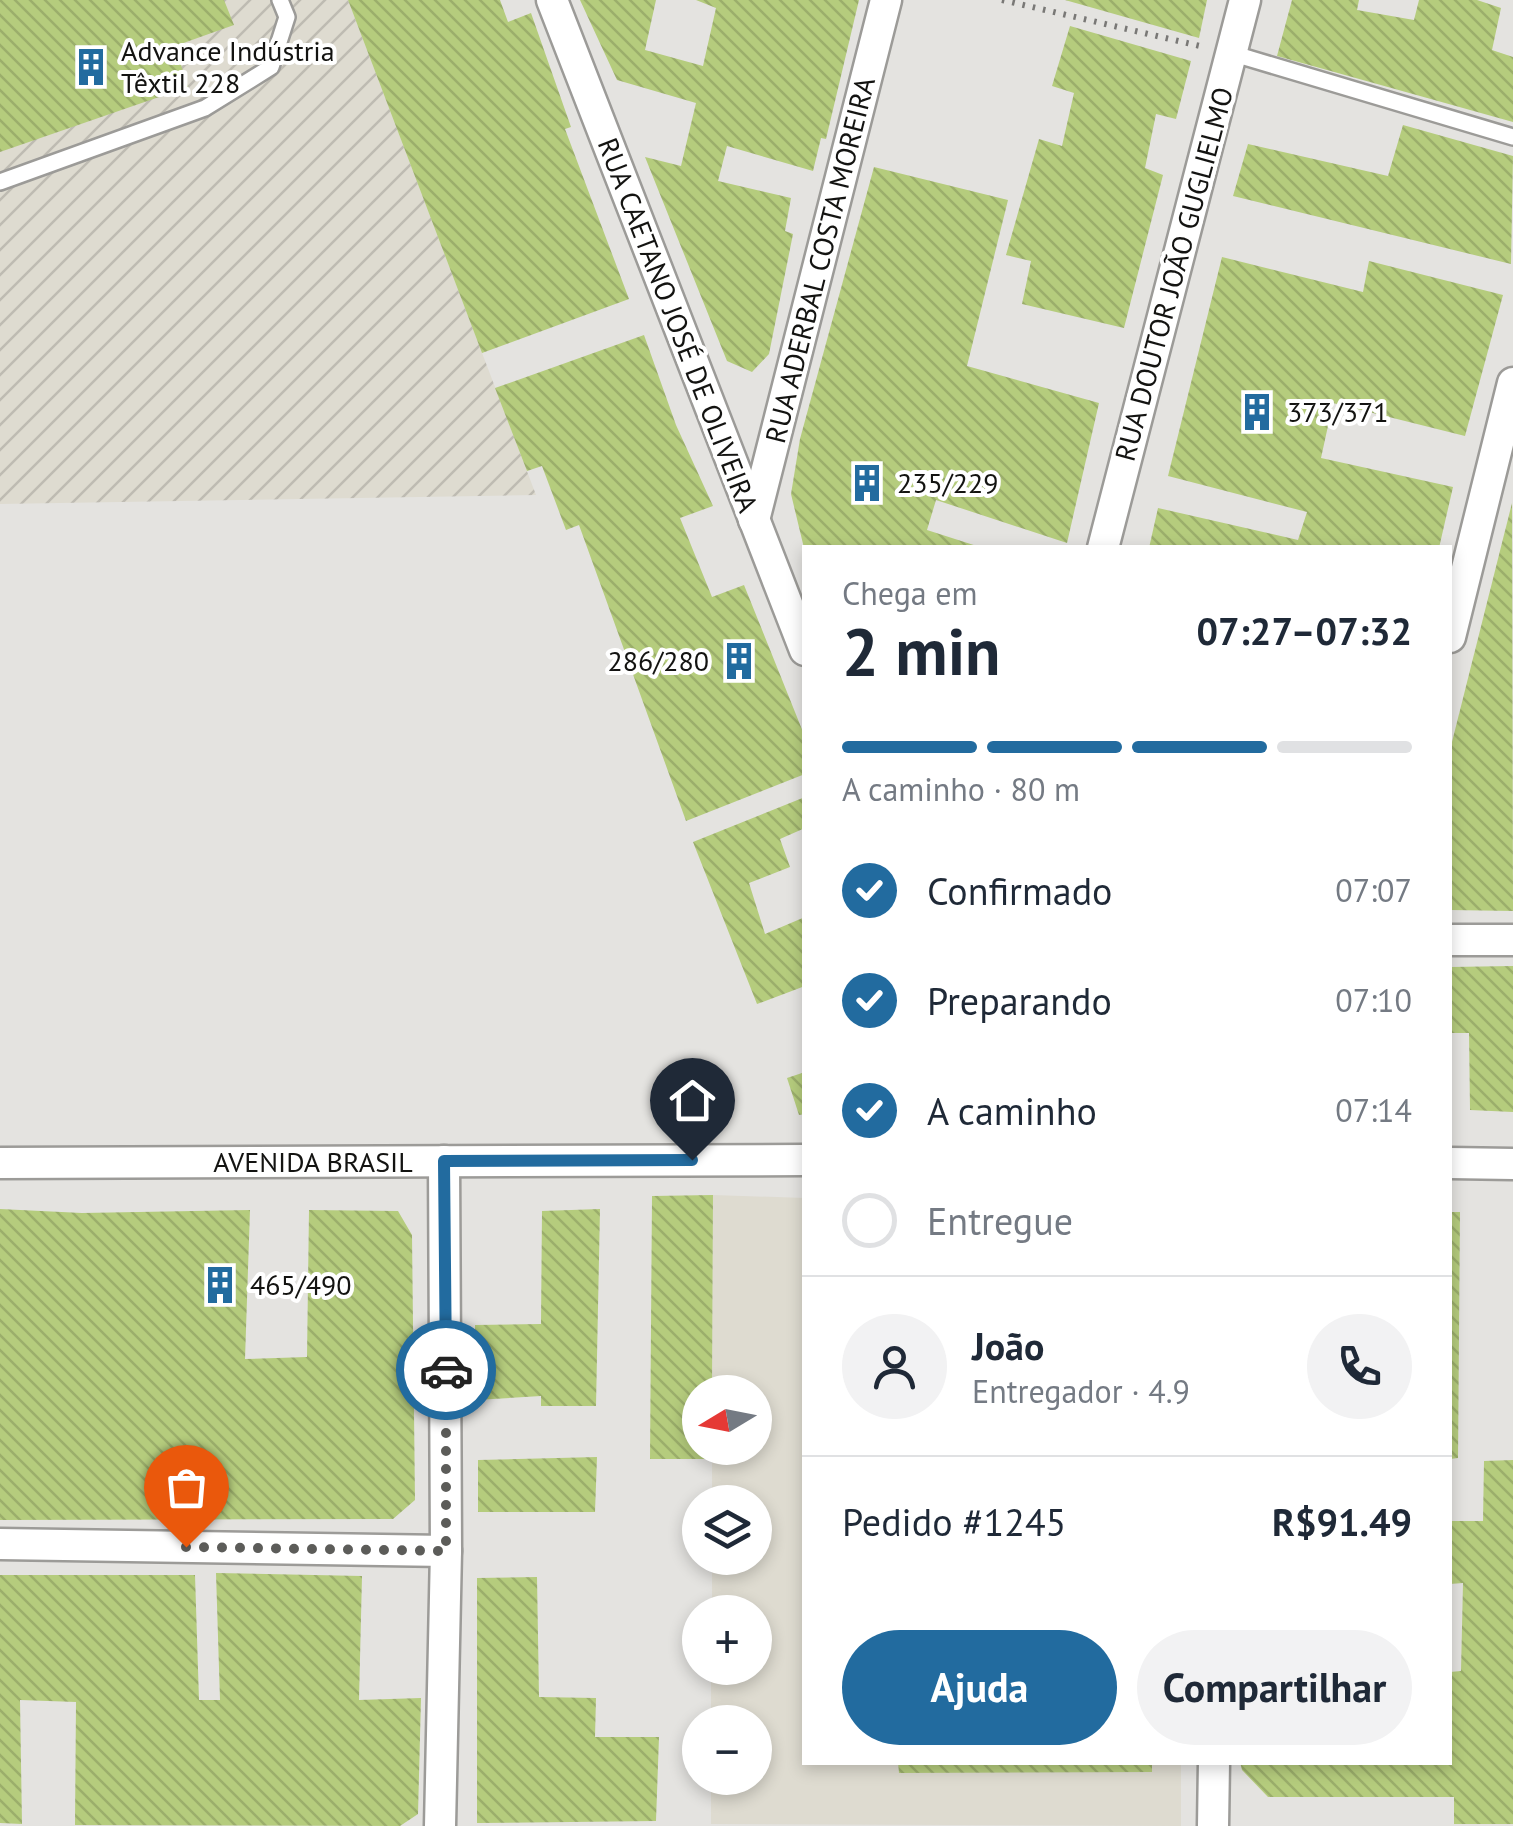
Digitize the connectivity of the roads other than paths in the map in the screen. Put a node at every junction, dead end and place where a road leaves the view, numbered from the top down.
1 (280, 0) edge
2 (552, 0) edge
3 (886, 0) edge
4 (1245, 0) edge
5 (1231, 53) junction
6 (1513, 136) edge
7 (0, 182) edge
8 (1513, 383) edge
9 (754, 520) junction
10 (1104, 545) edge
11 (1452, 629) edge
12 (802, 642) edge
13 (1452, 940) edge
14 (1513, 940) edge
15 (802, 1160) edge
16 (444, 1161) junction
17 (0, 1163) edge
18 (1452, 1163) edge
19 (1513, 1164) edge
20 (0, 1544) edge
21 (446, 1551) junction
22 (1214, 1765) edge
23 (440, 1826) edge
24 (1214, 1826) edge

1 - 7 lane
2 - 9 street, RUA CAETANO JOSÉ DE OLIVEIRA
3 - 9 street, RUA ADERBAL COSTA MOREIRA
4 - 5 street, RUA DOUTOR JOÃO GUGLIELMO
5 - 6 lane
5 - 10 street, RUA DOUTOR JOÃO GUGLIELMO
8 - 11 street
9 - 12 street, RUA CAETANO JOSÉ DE OLIVEIRA
13 - 14 street
15 - 16 street, AVENIDA BRASIL
16 - 17 street, AVENIDA BRASIL
16 - 21 street
18 - 19 street
20 - 21 street
21 - 23 street
22 - 24 street

